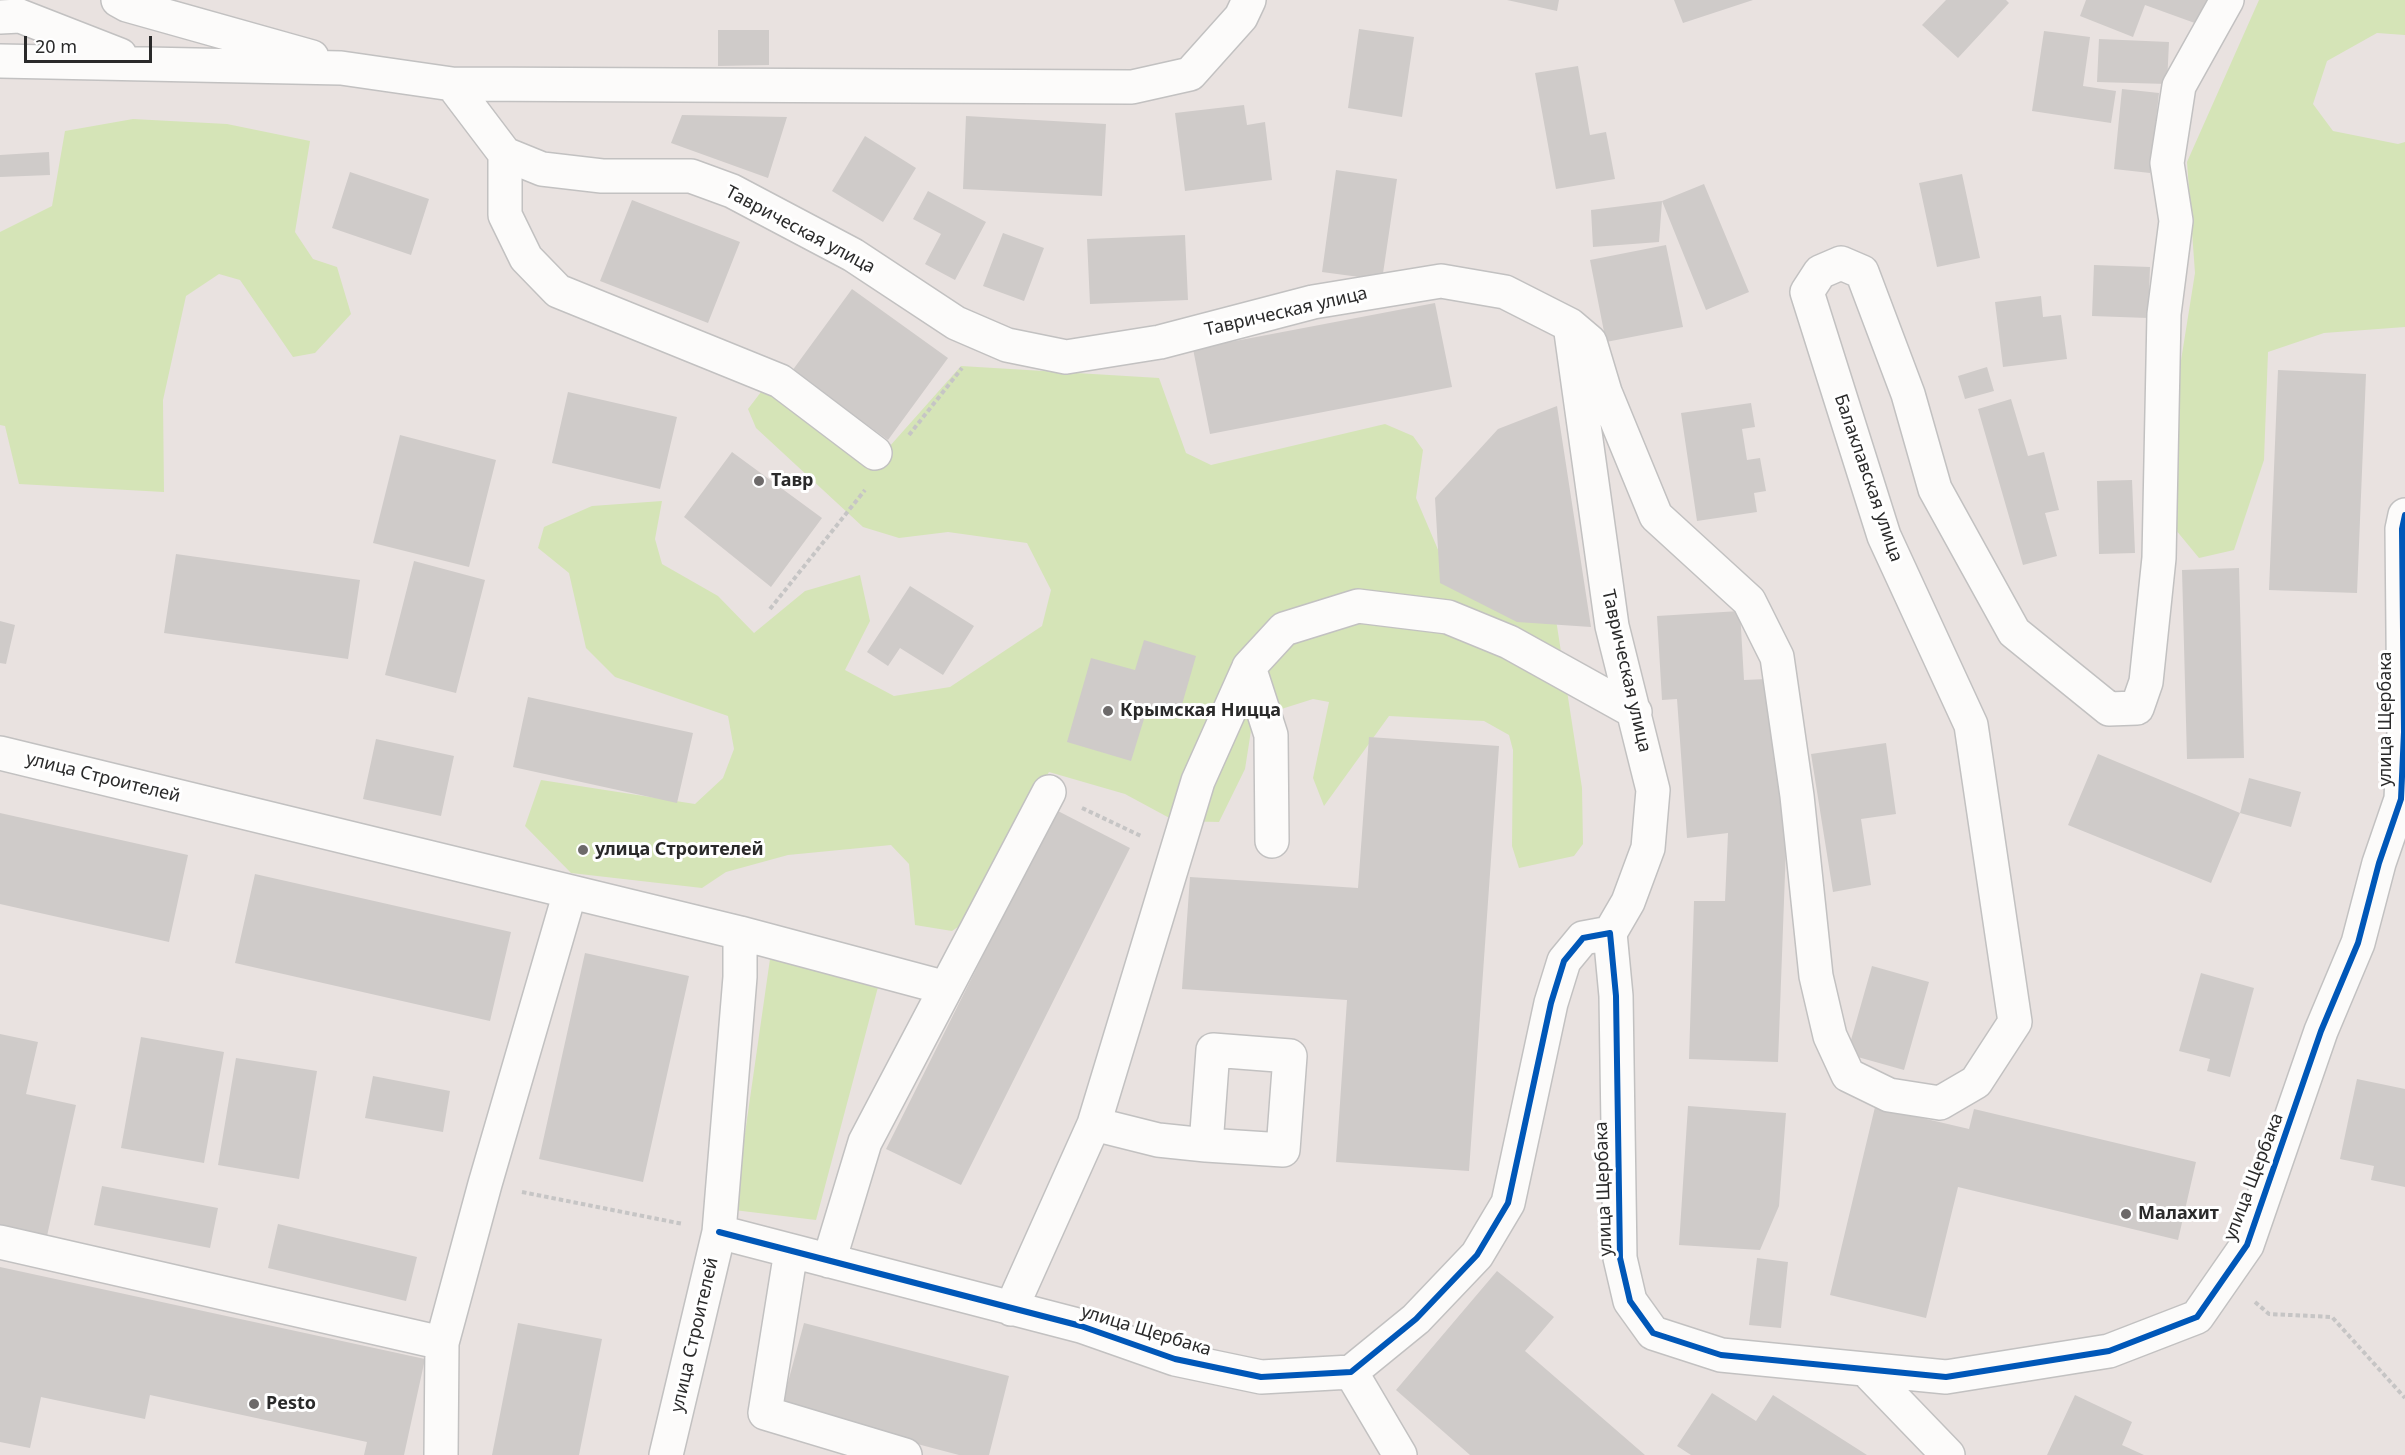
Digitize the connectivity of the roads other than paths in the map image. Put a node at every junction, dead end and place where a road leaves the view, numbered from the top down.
1 (118, 0) edge
2 (1249, 0) edge
3 (2227, 0) edge
4 (0, 17) edge
5 (0, 61) edge
6 (143, 64) junction
7 (341, 69) junction
8 (452, 84) junction
9 (505, 154) junction
10 (1570, 325) junction
11 (875, 453) dead end
12 (2405, 515) edge
13 (1249, 667) junction
14 (1635, 712) junction
15 (0, 753) edge
16 (1049, 792) road end
17 (1272, 841) dead end
18 (570, 892) junction
19 (740, 933) junction
20 (1610, 933) junction
21 (946, 988) junction
22 (1094, 1125) junction
23 (1206, 1145) dead end
24 (719, 1232) junction
25 (0, 1242) edge
26 (791, 1251) junction
27 (829, 1261) junction
28 (1011, 1309) junction
29 (442, 1343) junction
30 (1867, 1371) junction
31 (1351, 1372) junction
32 (441, 1455) edge
33 (666, 1455) edge
34 (905, 1455) edge
35 (1400, 1455) edge
36 (1948, 1455) edge

1 - 7 street
2 - 8 street
3 - 10 street, Балаклавская улица
4 - 6 street
5 - 6 street
6 - 7 street
7 - 8 street
8 - 9 street
9 - 10 street, Таврическая улица
9 - 11 street
10 - 14 street, Таврическая улица
12 - 30 street, улица Щербака
13 - 14 street
13 - 17 street
13 - 22 street
14 - 20 street, Таврическая улица
15 - 18 street, улица Строителей
16 - 21 street
18 - 19 street, улица Строителей
18 - 29 street
19 - 21 street
19 - 24 street, улица Строителей
20 - 30 street, улица Щербака
20 - 31 street
21 - 27 street
22 - 23 street
22 - 28 street
24 - 26 street, улица Щербака
24 - 33 street, улица Строителей
25 - 29 street
26 - 27 street, улица Щербака
26 - 34 street
27 - 28 street, улица Щербака
28 - 31 street, улица Щербака
29 - 32 street
30 - 36 street
31 - 35 street

